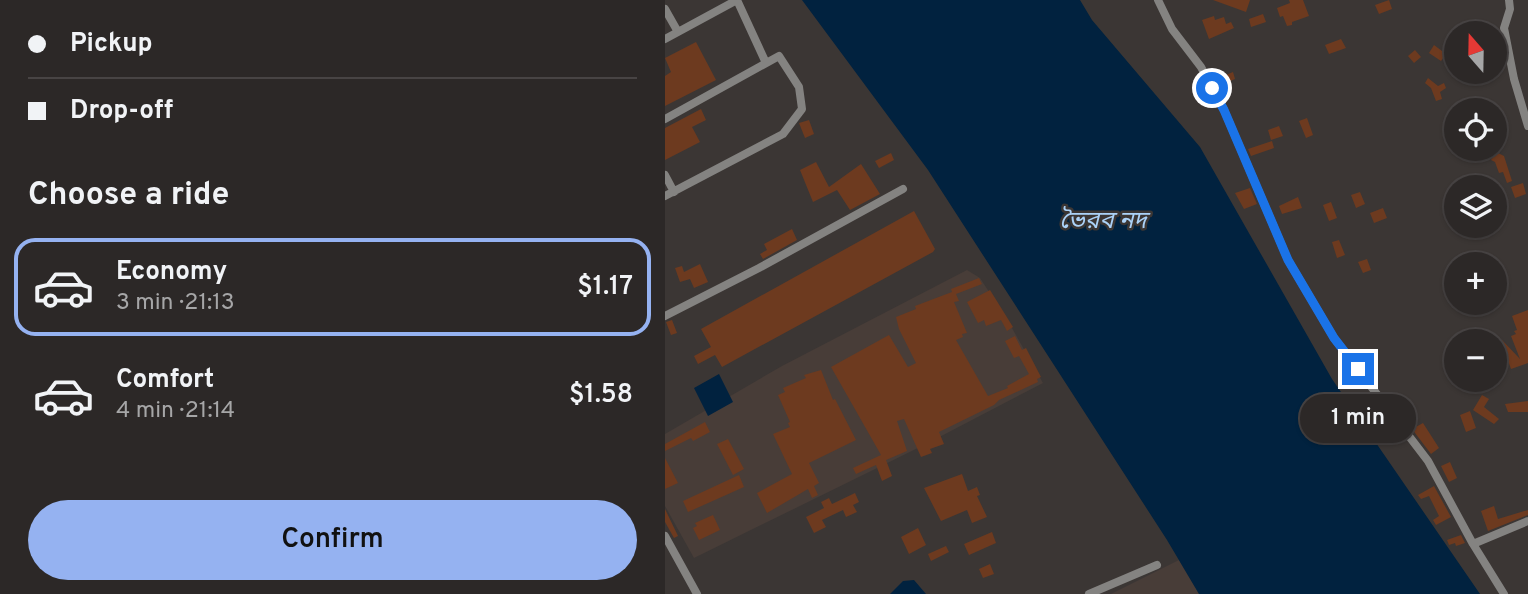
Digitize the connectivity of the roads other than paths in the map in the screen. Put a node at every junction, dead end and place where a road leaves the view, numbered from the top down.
1 (737, 0) edge
2 (1158, 0) edge
3 (1509, 0) edge
4 (665, 9) edge
5 (678, 32) junction
6 (665, 39) edge
7 (766, 63) junction
8 (665, 119) edge
9 (1528, 126) edge
10 (665, 175) edge
11 (903, 190) dead end
12 (674, 192) junction
13 (665, 196) edge
14 (665, 316) edge
15 (1528, 522) edge
16 (665, 536) edge
17 (1473, 544) junction
18 (697, 594) edge
19 (1091, 594) edge
20 (1504, 594) edge

1 - 5 street
1 - 7 street
2 - 17 street
3 - 9 street
4 - 5 street
5 - 6 street
7 - 8 street
7 - 12 street
10 - 12 street
11 - 14 street
12 - 13 street
15 - 17 street
16 - 18 street
17 - 20 street
19 - 19 street

